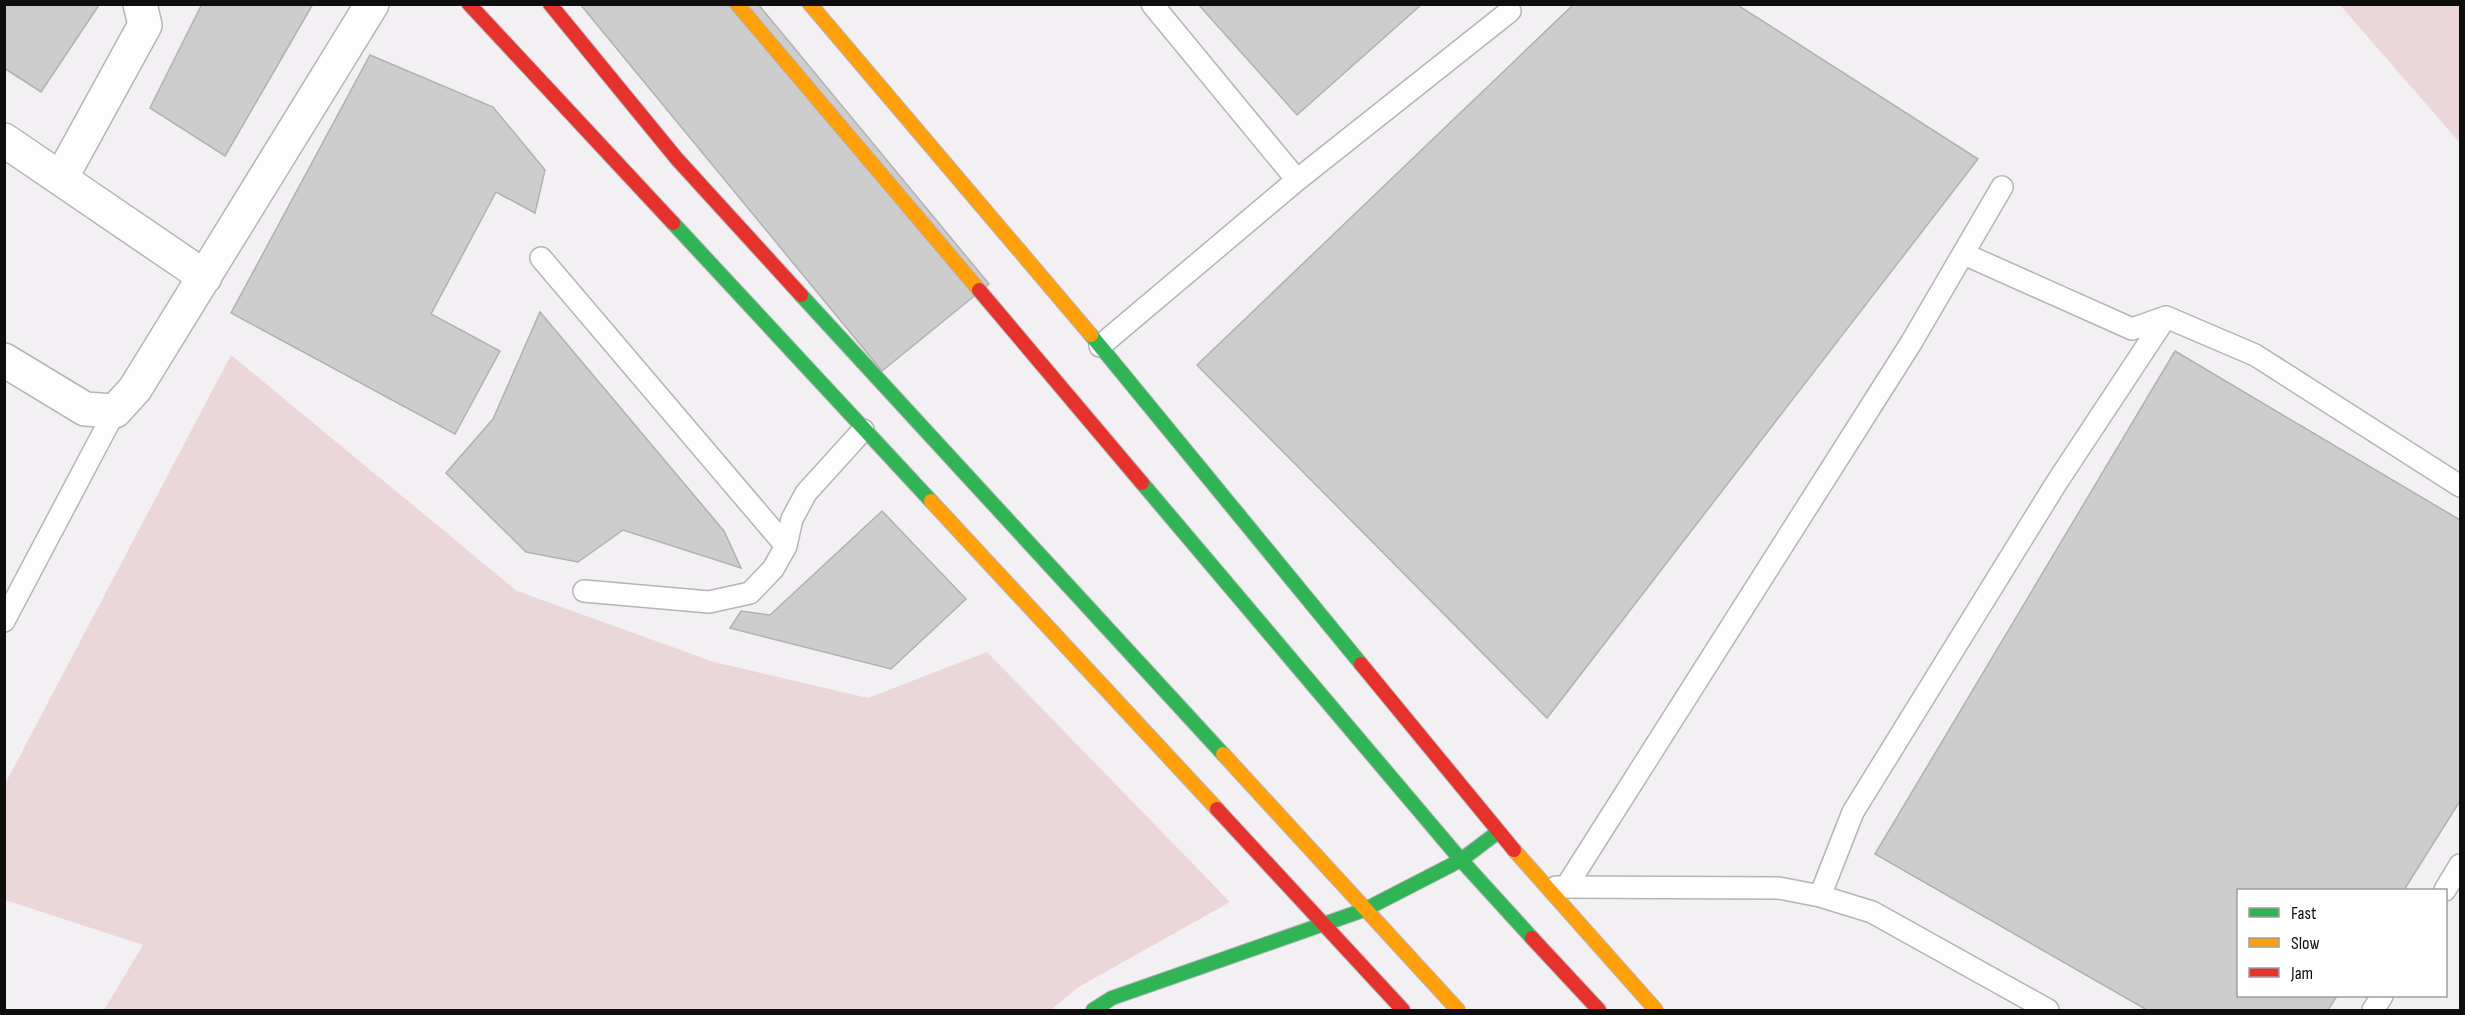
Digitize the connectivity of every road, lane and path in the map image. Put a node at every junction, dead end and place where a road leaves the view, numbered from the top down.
1 (140, 4) edge
2 (372, 4) edge
3 (469, 4) edge
4 (549, 4) edge
5 (737, 4) edge
6 (810, 4) edge
7 (1152, 4) edge
8 (1510, 11) dead end
9 (4, 140) edge
10 (61, 178) junction
11 (1297, 180) junction
12 (2002, 187) dead end
13 (1964, 254) junction
14 (541, 258) dead end
15 (205, 277) junction
16 (2166, 317) junction
17 (1100, 346) junction
18 (4, 360) edge
19 (125, 400) junction
20 (863, 430) junction
21 (2460, 486) edge
22 (786, 546) junction
23 (584, 591) dead end
24 (4, 621) edge
25 (1498, 832) junction
26 (1461, 860) junction
27 (2460, 865) edge
28 (1556, 887) junction
29 (2446, 889) edge
30 (1820, 896) junction
31 (1364, 910) junction
32 (1322, 925) junction
33 (2381, 997) edge
34 (1093, 1011) edge
35 (1403, 1011) edge
36 (1458, 1011) edge
37 (1599, 1011) edge
38 (1656, 1011) edge
39 (2048, 1011) edge
40 (2373, 1011) edge

1 - 10 street
2 - 15 street
3 - 20 main road
4 - 31 main road
5 - 26 main road
6 - 17 main road
7 - 11 lane
8 - 11 lane
9 - 10 street
10 - 15 street
11 - 17 lane
12 - 13 lane
13 - 16 lane
13 - 28 lane
14 - 22 lane
15 - 19 street
16 - 21 lane
16 - 30 lane
17 - 25 main road
18 - 19 street
19 - 24 lane
20 - 22 lane
20 - 32 main road
22 - 23 lane
25 - 26 main road
25 - 28 main road
26 - 31 main road
26 - 37 main road
27 - 29 lane
28 - 30 lane
28 - 38 main road
30 - 39 lane
31 - 32 main road
31 - 36 main road
32 - 34 main road
32 - 35 main road
33 - 40 lane

